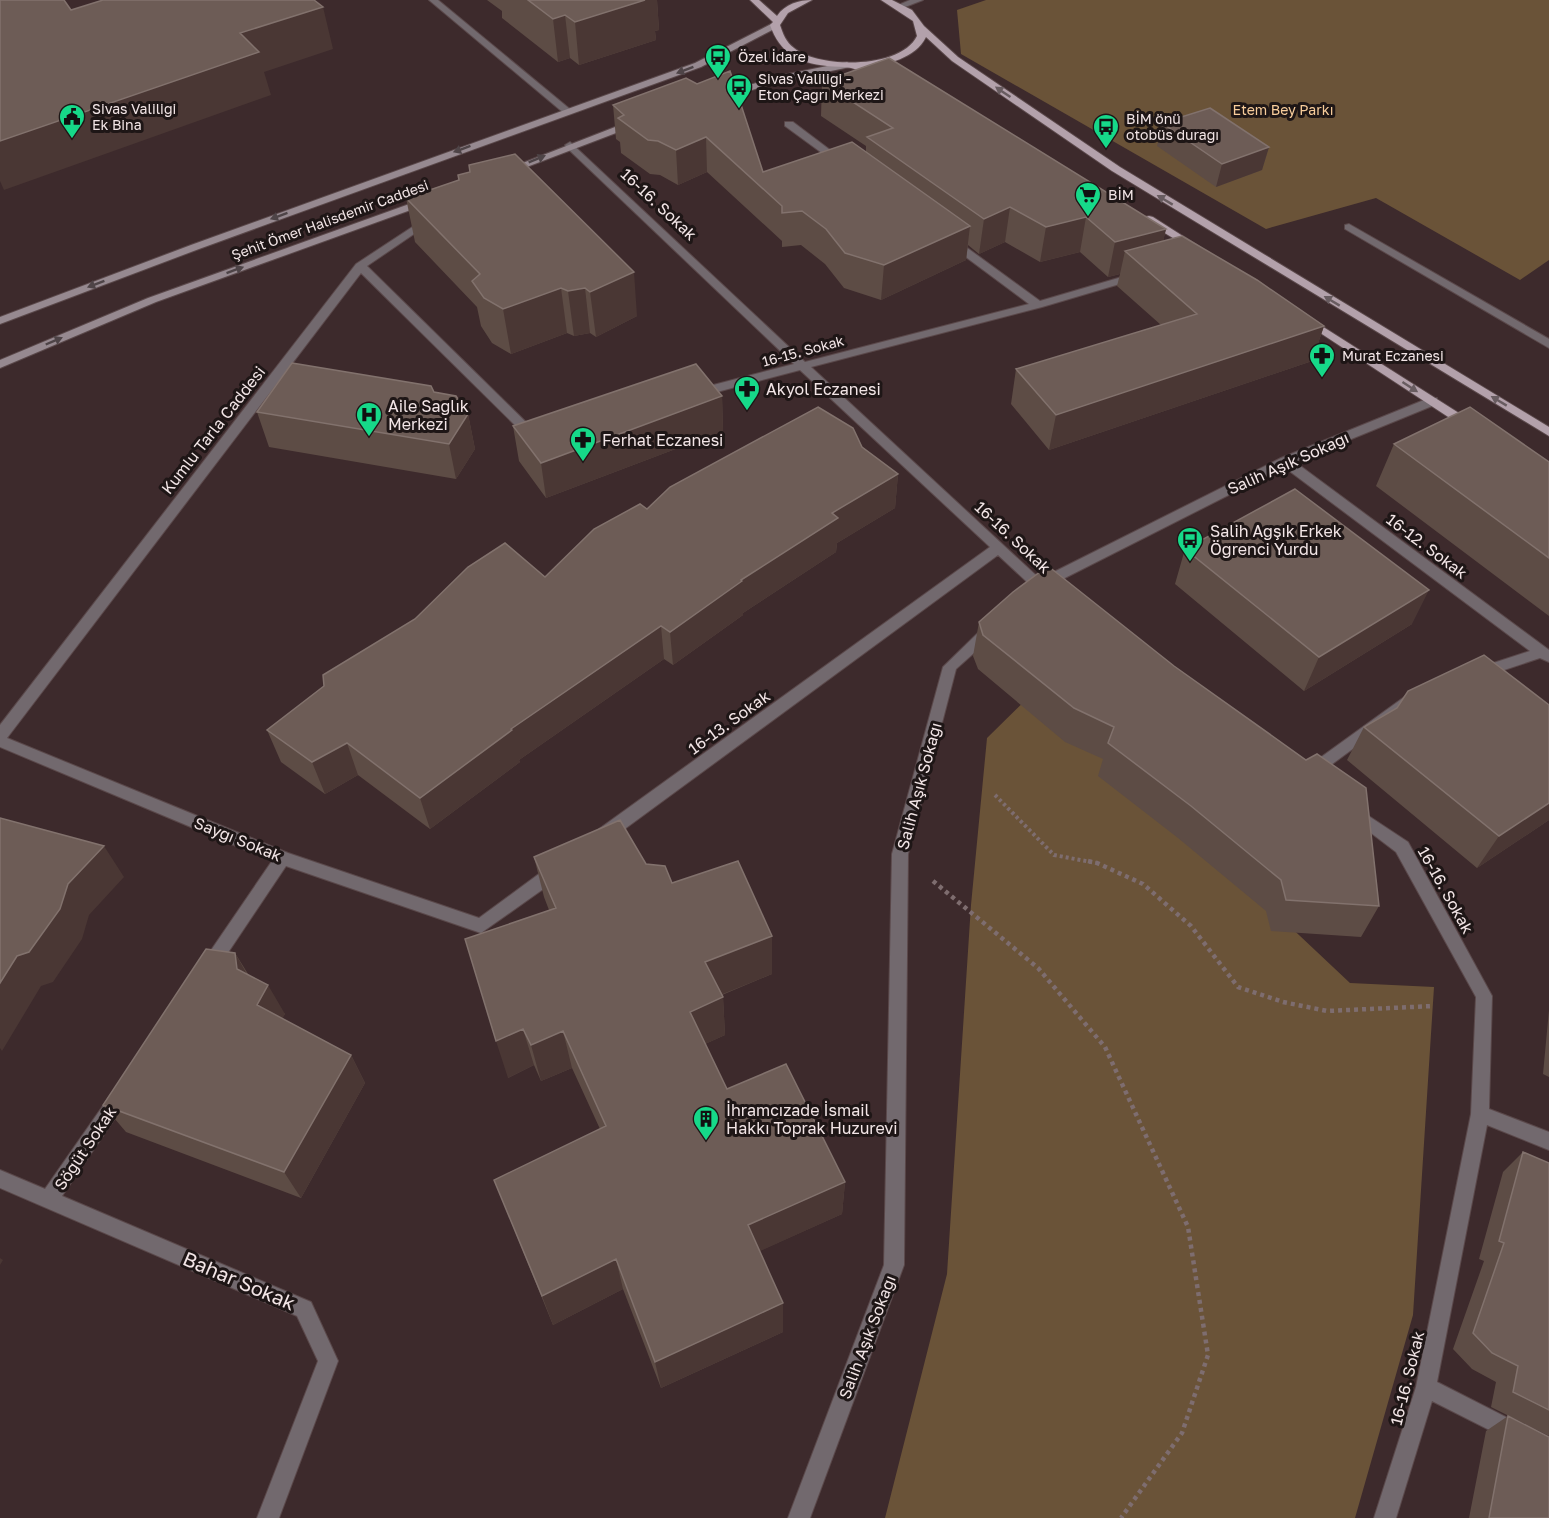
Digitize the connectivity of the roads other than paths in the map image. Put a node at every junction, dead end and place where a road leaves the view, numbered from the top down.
1 (433, 0) edge
2 (754, 0) edge
3 (808, 0) edge
4 (885, 0) edge
5 (919, 0) edge
6 (900, 6) junction
7 (776, 23) junction
8 (922, 28) junction
9 (849, 65) junction
10 (893, 81) edge
11 (710, 99) edge
12 (568, 112) junction
13 (648, 118) edge
14 (789, 124) dead end
15 (570, 145) junction
16 (846, 165) edge
17 (496, 176) edge
18 (441, 196) edge
19 (1137, 212) edge
20 (437, 213) edge
21 (1349, 227) dead end
22 (942, 235) edge
23 (1202, 257) edge
24 (360, 266) junction
25 (1151, 272) edge
26 (1038, 304) junction
27 (1296, 312) edge
28 (0, 321) edge
29 (1549, 328) edge
30 (1544, 341) edge
31 (0, 364) edge
32 (804, 367) junction
33 (690, 395) edge
34 (1433, 402) junction
35 (542, 432) edge
36 (1549, 432) edge
37 (1481, 433) edge
38 (1285, 462) junction
39 (998, 548) junction
40 (1034, 589) junction
41 (1057, 599) edge
42 (998, 623) edge
43 (1546, 655) edge
44 (1467, 678) edge
45 (1423, 693) edge
46 (0, 735) edge
47 (0, 741) edge
48 (1305, 777) edge
49 (1344, 805) edge
50 (596, 842) edge
51 (284, 858) junction
52 (567, 863) edge
53 (196, 985) edge
54 (129, 1083) edge
55 (1480, 1114) junction
56 (1549, 1141) edge
57 (0, 1179) edge
58 (49, 1200) junction
59 (1426, 1387) junction
60 (1549, 1450) edge
61 (268, 1518) edge
62 (799, 1518) edge
63 (1385, 1518) edge

1 - 12 street
2 - 7 main road
3 - 7 main road
4 - 6 main road
5 - 6 street
6 - 8 main road
7 - 9 main road
7 -> 12 main road, Şehit Ömer Halisdemir Caddesi
8 - 9 main road
36 -> 8 main road
9 - 10 main road
9 - 11 main road
12 -> 28 main road, Şehit Ömer Halisdemir Caddesi
13 - 15 main road
14 - 16 street
17 -> 15 main road
15 - 32 street, 16-16. Sokak
31 -> 18 main road, Şehit Ömer Halisdemir Caddesi
19 - 23 main road
20 - 24 street, Kumlu Tarla Caddesi
21 - 30 street
22 - 26 street
24 - 35 street
24 - 46 street, Kumlu Tarla Caddesi
25 - 26 street, 16-15. Sokak
26 - 32 street, 16-15. Sokak
27 -> 34 main road
29 - 30 street
32 - 33 street, 16-15. Sokak
32 - 39 street, 16-16. Sokak
34 - 37 main road
34 - 38 street, Salih Aşık Sokağı
38 - 40 street, Salih Aşık Sokağı
38 - 43 street, 16-12. Sokak
39 - 40 street, 16-16. Sokak
39 - 50 street, 16-13. Sokak
40 - 41 street, 16-16. Sokak
42 - 62 street, Salih Aşık Sokağı
43 - 44 street
45 - 48 street
47 - 51 street, Saygı Sokak
49 - 55 street, 16-16. Sokak
51 - 52 street, Saygı Sokak
51 - 53 street
54 - 58 street, Söğüt Sokak
55 - 56 street
55 - 59 street, 16-16. Sokak
57 - 58 street, Bahar Sokak
58 - 61 street, Bahar Sokak
59 - 60 street
59 - 63 street, 16-16. Sokak

